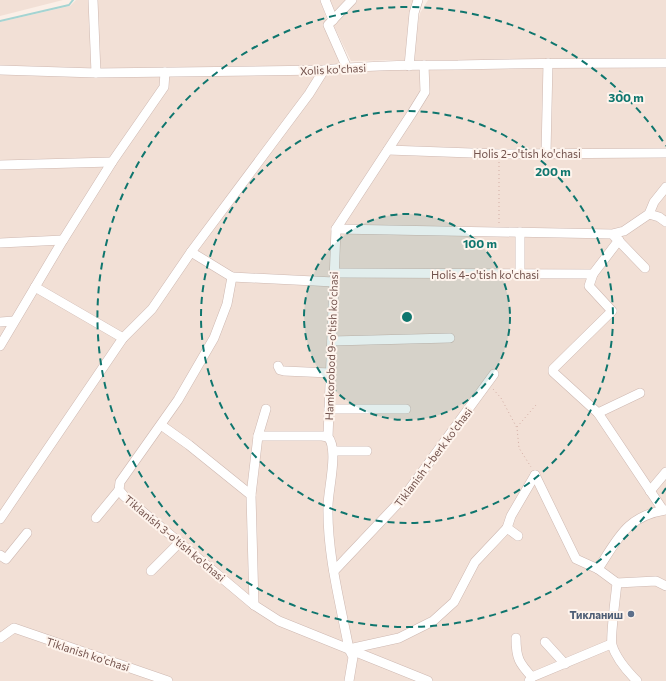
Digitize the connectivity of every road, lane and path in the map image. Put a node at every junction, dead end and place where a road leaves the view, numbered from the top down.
1 (93, 0) edge
2 (325, 0) edge
3 (352, 0) edge
4 (418, 0) edge
5 (333, 20) junction
6 (548, 63) junction
7 (666, 63) edge
8 (424, 65) junction
9 (409, 66) junction
10 (347, 68) junction
11 (0, 70) edge
12 (324, 70) junction
13 (165, 72) junction
14 (96, 73) junction
15 (388, 150) junction
16 (546, 153) junction
17 (666, 153) edge
18 (499, 154) junction
19 (112, 162) junction
20 (0, 165) edge
21 (666, 187) edge
22 (649, 214) junction
23 (666, 222) edge
24 (336, 229) junction
25 (499, 232) junction
26 (520, 232) junction
27 (615, 237) junction
28 (63, 240) junction
29 (0, 243) edge
30 (191, 252) junction
31 (645, 268) dead end
32 (520, 274) junction
33 (592, 274) junction
34 (232, 277) junction
35 (334, 278) junction
36 (35, 287) junction
37 (14, 321) junction
38 (0, 322) edge
39 (123, 338) junction
40 (450, 338) dead end
41 (332, 341) junction
42 (0, 346) edge
43 (278, 366) dead end
44 (330, 373) junction
45 (494, 374) dead end
46 (487, 383) junction
47 (640, 393) dead end
48 (536, 405) dead end
49 (266, 409) dead end
50 (329, 409) junction
51 (406, 410) dead end
52 (598, 413) junction
53 (161, 425) junction
54 (516, 428) junction
55 (258, 436) junction
56 (328, 437) junction
57 (333, 451) junction
58 (367, 451) dead end
59 (666, 472) edge
60 (535, 475) junction
61 (119, 490) junction
62 (650, 491) junction
63 (251, 495) junction
64 (665, 510) edge
65 (96, 518) dead end
66 (0, 519) edge
67 (507, 528) junction
68 (27, 533) dead end
69 (518, 536) dead end
70 (180, 542) junction
71 (2, 560) edge
72 (598, 569) junction
73 (334, 571) junction
74 (151, 572) dead end
75 (617, 583) junction
76 (666, 586) edge
77 (254, 605) junction
78 (0, 638) edge
79 (516, 638) dead end
80 (545, 642) dead end
81 (611, 644) junction
82 (349, 649) junction
83 (565, 664) junction
84 (531, 679) edge
85 (168, 681) edge
86 (349, 681) edge
87 (428, 681) edge
88 (637, 681) edge

1 - 14 street
2 - 5 street
3 - 5 street
4 - 9 street
5 - 10 street
6 - 7 street, Xolis ko'chasi
6 - 8 street, Xolis ko'chasi
6 - 16 street
8 - 9 street, Xolis ko'chasi
8 - 15 street
9 - 10 street, Xolis ko'chasi
10 - 12 street, Xolis ko'chasi
11 - 14 street, Xolis ko'chasi
12 - 13 street, Xolis ko'chasi
12 - 30 street
13 - 14 street, Xolis ko'chasi
13 - 19 street
15 - 18 street, Holis 2-o'tish ko'chasi
15 - 24 street
16 - 17 street, Holis 2-o'tish ko'chasi
16 - 18 street, Holis 2-o'tish ko'chasi
18 - 25 path
19 - 20 street
19 - 28 street
21 - 22 street
22 - 23 street
22 - 27 street
24 - 25 street
24 - 35 street, Hamkorobod 9-o'tish ko'chasi
25 - 26 street
26 - 27 street
26 - 32 street
27 - 31 street
27 - 33 street
28 - 29 street
28 - 36 street
30 - 34 street
30 - 39 street
32 - 33 street, Holis 4-o'tish ko'chasi
32 - 35 street, Holis 4-o'tish ko'chasi
33 - 52 street
34 - 35 street, Holis 4-o'tish ko'chasi
34 - 53 street, Tiklanish 3-o'tish ko'chasi
35 - 41 street, Hamkorobod 9-o'tish ko'chasi
36 - 37 street
36 - 39 street
37 - 38 street
37 - 42 street
39 - 66 street
40 - 41 street
41 - 44 street, Hamkorobod 9-o'tish ko'chasi
43 - 44 street
44 - 50 street, Hamkorobod 9-o'tish ko'chasi
45 - 46 street, Tiklanish 1-berk ko'chasi
46 - 54 path
46 - 73 street, Tiklanish 1-berk ko'chasi
47 - 52 street
48 - 54 path
49 - 55 street
50 - 51 street
50 - 56 street, Hamkorobod 9-o'tish ko'chasi
52 - 62 street
53 - 61 street, Tiklanish 3-o'tish ko'chasi
53 - 63 street
54 - 60 path
55 - 56 street
55 - 63 street
56 - 57 street, Hamkorobod 9-o'tish ko'chasi
57 - 58 street
57 - 73 street, Hamkorobod 9-o'tish ko'chasi
59 - 62 street
60 - 67 street
60 - 72 street
61 - 65 street
61 - 70 street, Tiklanish 3-o'tish ko'chasi
62 - 64 street
63 - 77 street
64 - 72 street
67 - 69 street
67 - 82 street
68 - 71 street
70 - 74 street
70 - 77 street, Tiklanish 3-o'tish ko'chasi
72 - 75 street
73 - 82 street, Hamkorobod 9-o'tish ko'chasi
75 - 76 street
75 - 81 street
77 - 82 street, Tiklanish 3-o'tish ko'chasi
78 - 85 street, Tiklanish ko'chasi
79 - 84 street
80 - 83 street
81 - 83 street
81 - 88 street
82 - 86 street, Hamkorobod 9-o'tish ko'chasi
82 - 87 street, Tiklanish 3-o'tish ko'chasi
83 - 84 street

